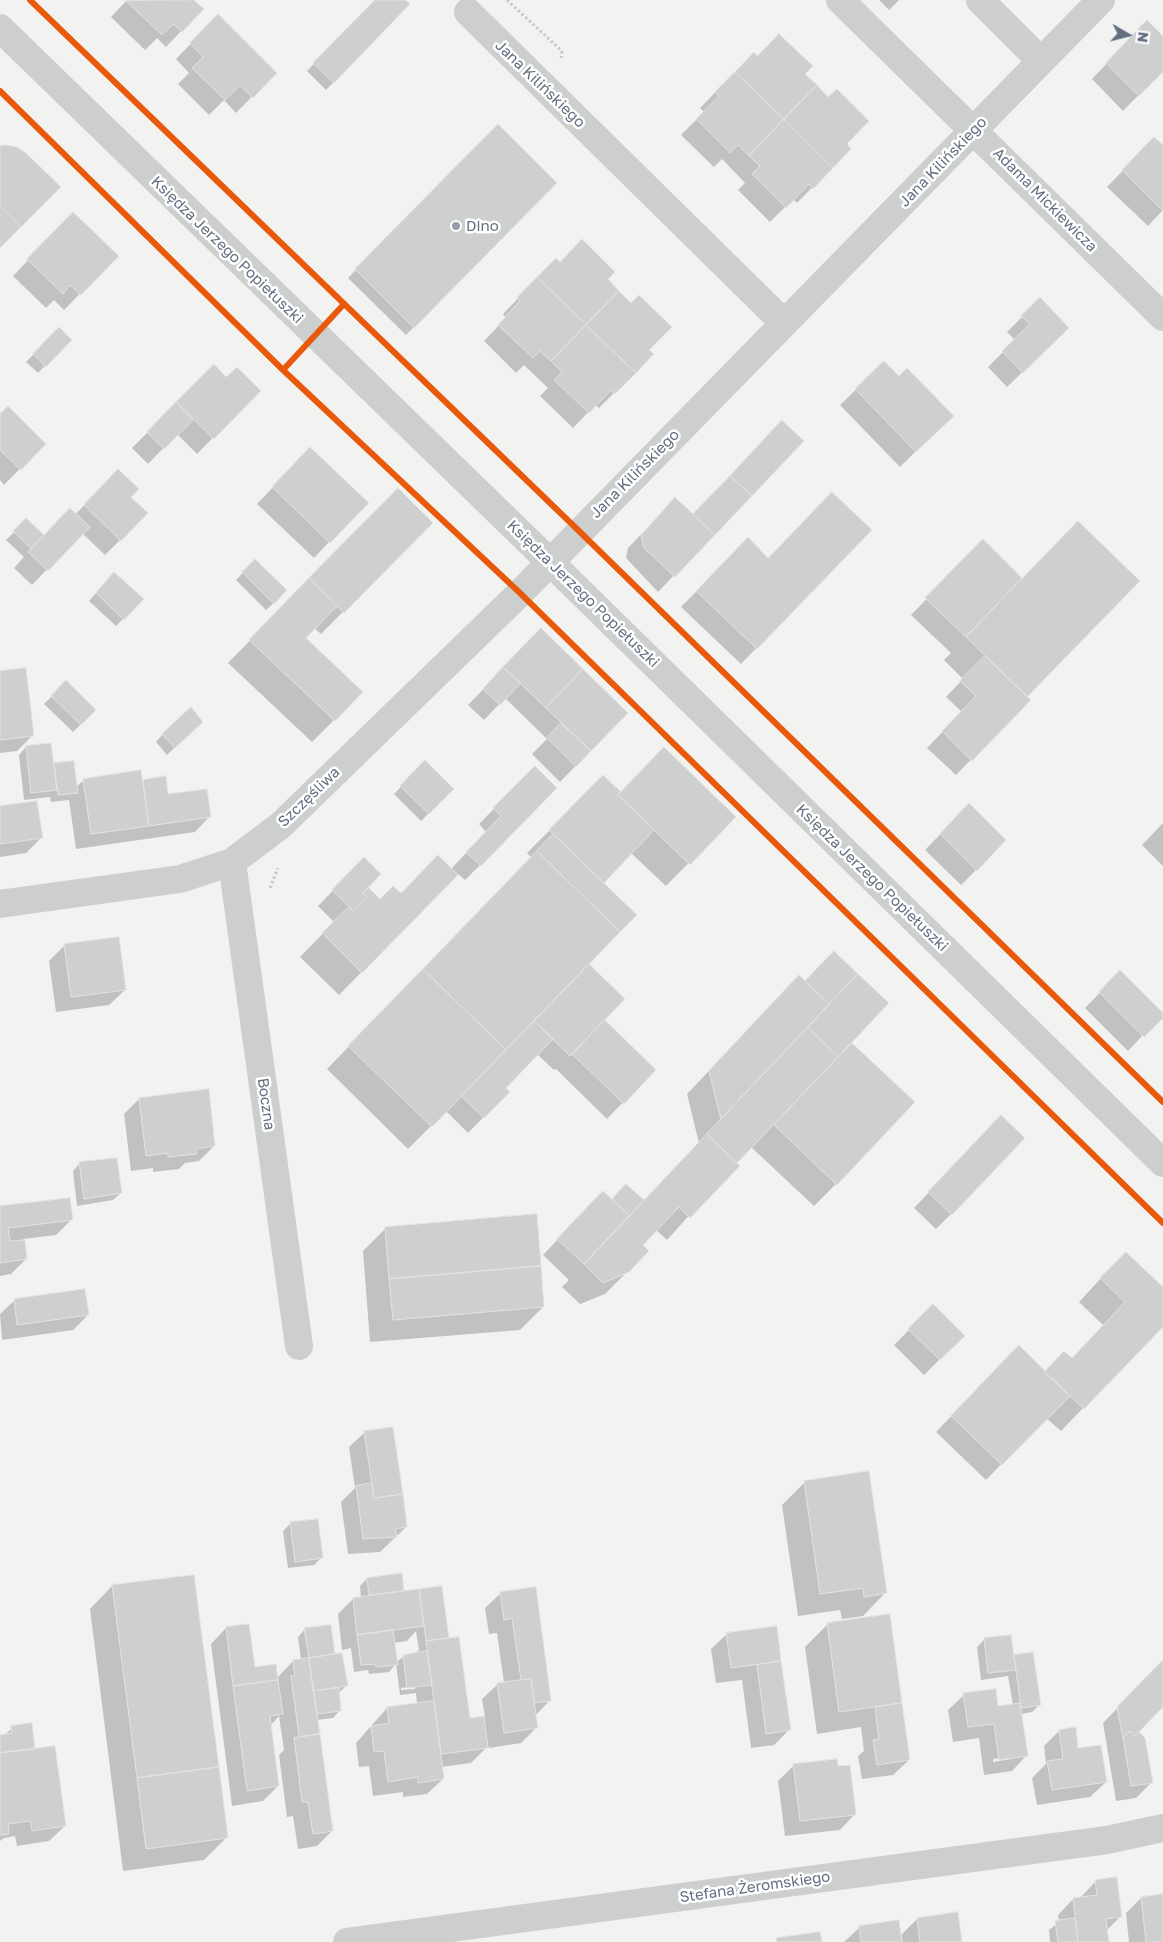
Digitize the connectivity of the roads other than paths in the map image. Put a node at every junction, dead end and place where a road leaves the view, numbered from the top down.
1 (840, 0) edge
2 (980, 0) edge
3 (1101, 0) edge
4 (468, 12) dead end
5 (0, 28) edge
6 (1041, 61) junction
7 (974, 130) junction
8 (1163, 317) edge
9 (784, 323) junction
10 (550, 562) junction
11 (232, 862) junction
12 (0, 904) edge
13 (1163, 1163) edge
14 (299, 1346) dead end
15 (1163, 1828) edge
16 (347, 1942) edge

1 - 7 street, Adama Mickiewicza
2 - 6 street
3 - 6 street, Jana Kilińskiego
4 - 9 street, Jana Kilińskiego
5 - 10 street, Księdza Jerzego Popiełuszki
6 - 7 street, Jana Kilińskiego
7 - 8 street, Adama Mickiewicza
7 - 9 street, Jana Kilińskiego
9 - 10 street, Jana Kilińskiego
10 - 11 street, Szczęśliwa
10 - 13 street, Księdza Jerzego Popiełuszki
11 - 12 street, Szczęśliwa
11 - 14 street, Boczna
15 - 16 street, Stefana Żeromskiego

